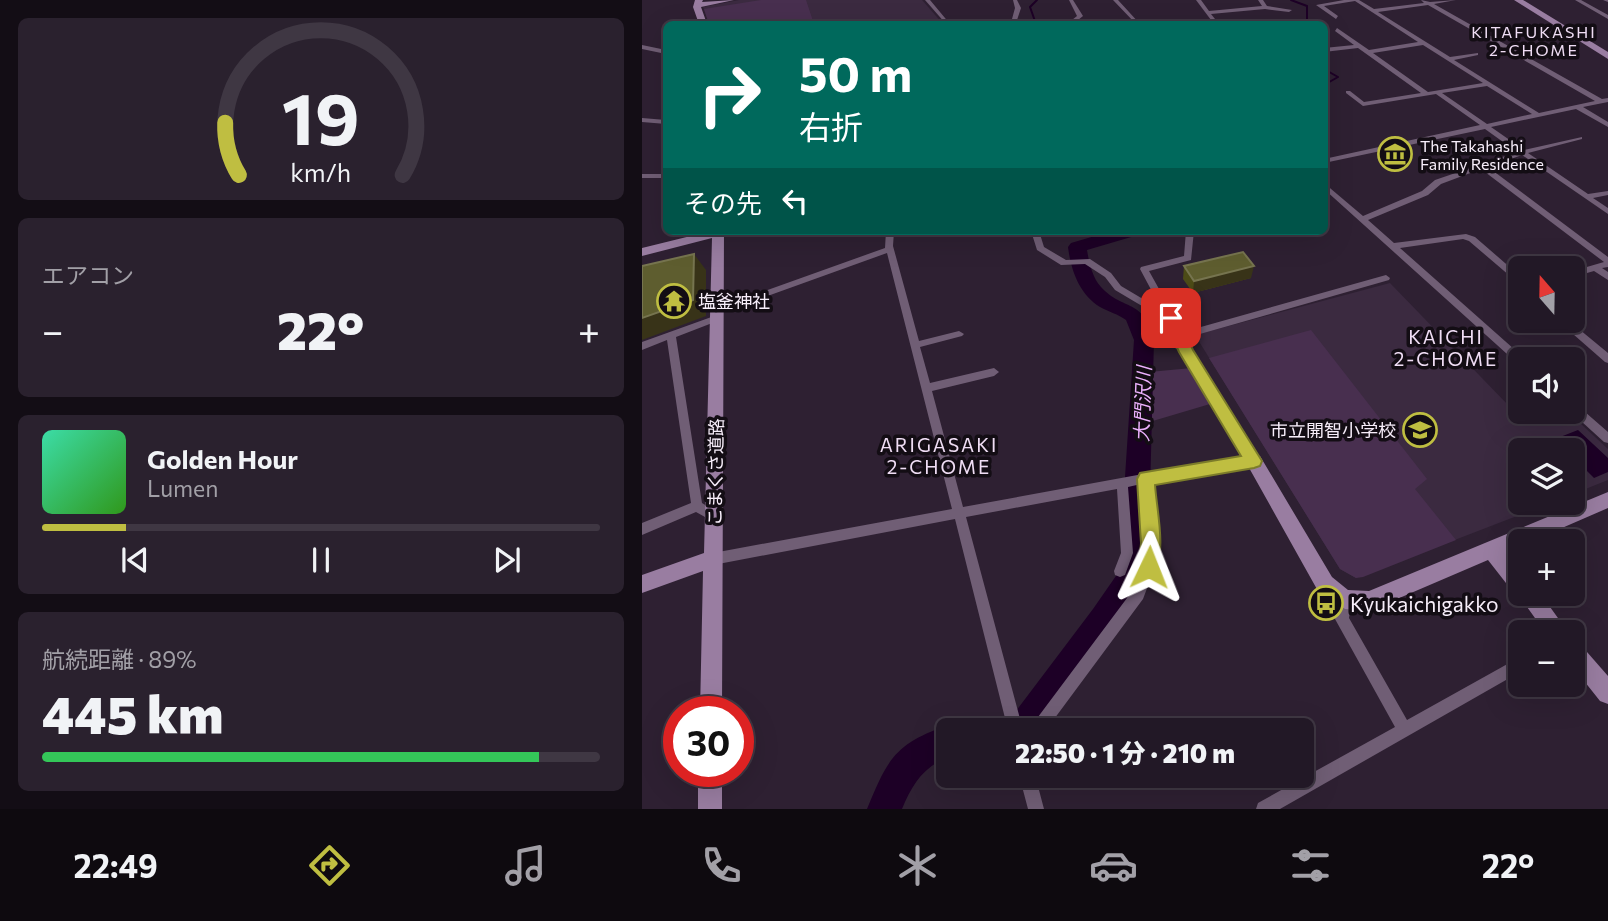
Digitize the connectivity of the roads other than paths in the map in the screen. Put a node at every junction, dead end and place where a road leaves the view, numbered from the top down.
1 (730, 0) edge
2 (927, 0) edge
3 (1015, 0) edge
4 (1071, 0) edge
5 (1115, 0) edge
6 (1198, 0) edge
7 (1260, 0) edge
8 (1355, 0) edge
9 (1454, 0) edge
10 (1518, 0) edge
11 (1577, 0) edge
12 (1426, 1) edge
13 (698, 3) edge
14 (1265, 6) junction
15 (1289, 10) dead end
16 (1372, 10) junction
17 (1208, 13) junction
18 (1336, 17) dead end
19 (1608, 17) edge
20 (702, 21) edge
21 (945, 21) edge
22 (1012, 21) edge
23 (1074, 21) edge
24 (1135, 21) edge
25 (1214, 21) edge
26 (1337, 30) dead end
27 (1422, 43) junction
28 (1358, 46) junction
29 (642, 47) edge
30 (1328, 50) edge
31 (663, 51) edge
32 (1367, 52) junction
33 (1476, 54) dead end
34 (1608, 56) edge
35 (1448, 59) junction
36 (1486, 84) junction
37 (1348, 92) dead end
38 (1437, 92) junction
39 (1427, 94) junction
40 (1605, 101) edge
41 (1578, 107) junction
42 (1537, 115) junction
43 (642, 120) edge
44 (663, 122) edge
45 (1608, 125) edge
46 (1486, 126) junction
47 (1581, 138) dead end
48 (1523, 152) junction
49 (1328, 160) edge
50 (1482, 166) junction
51 (642, 176) edge
52 (663, 176) edge
53 (1328, 188) edge
54 (1608, 192) edge
55 (1587, 197) junction
56 (1608, 212) edge
57 (1363, 219) junction
58 (709, 235) edge
59 (721, 235) edge
60 (890, 235) edge
61 (1036, 235) edge
62 (1190, 235) edge
63 (1394, 246) junction
64 (890, 249) junction
65 (642, 252) edge
66 (1608, 263) edge
67 (1596, 268) junction
68 (1508, 270) edge
69 (1585, 271) edge
70 (1608, 277) edge
71 (1386, 278) dead end
72 (717, 315) junction
73 (1577, 333) edge
74 (959, 334) dead end
75 (1180, 336) junction
76 (671, 337) junction
77 (916, 345) junction
78 (642, 346) edge
79 (1508, 349) edge
80 (1187, 352) junction
81 (1608, 359) edge
82 (994, 372) dead end
83 (927, 388) junction
84 (1585, 419) edge
85 (1608, 439) edge
86 (1254, 461) junction
87 (1144, 479) junction
88 (1124, 482) junction
89 (1608, 500) edge
90 (697, 506) junction
91 (959, 513) junction
92 (714, 517) junction
93 (642, 529) edge
94 (1492, 550) junction
95 (713, 559) junction
96 (1508, 570) edge
97 (1120, 571) dead end
98 (642, 584) edge
99 (1345, 599) junction
100 (1537, 606) edge
101 (1548, 620) edge
102 (1585, 663) edge
103 (1508, 671) edge
104 (1603, 680) edge
105 (711, 696) edge
106 (1012, 718) edge
107 (1046, 718) edge
108 (1404, 728) junction
109 (710, 787) edge
110 (1030, 788) edge
111 (710, 809) edge
112 (1036, 809) edge
113 (1264, 809) edge

1 - 13 street
2 - 21 street
3 - 22 street
4 - 23 street
5 - 24 street
6 - 17 street
7 - 14 street
8 - 16 street
8 - 18 street
9 - 12 street
10 - 34 street
11 - 19 street
12 - 16 street
12 - 40 street
13 - 20 street
14 - 15 street
14 - 17 street
16 - 27 street
17 - 25 street
26 - 28 street
27 - 32 street
27 - 35 street
28 - 30 street
28 - 32 street
29 - 31 street
32 - 39 street
33 - 35 street
35 - 36 street
36 - 38 street
36 - 42 street
37 - 39 street
38 - 39 street
38 - 46 street
40 - 41 street
41 - 42 street
41 - 45 street
42 - 46 street
43 - 44 street
46 - 48 street
46 - 49 street
47 - 48 street
48 - 50 street
48 - 55 street
50 - 57 street
50 - 66 street
51 - 52 street
53 - 57 street
54 - 55 street
55 - 56 street
57 - 63 street
58 - 65 street
59 - 72 street, こまくさ道路
60 - 64 street
61 - 80 street
62 - 75 street
63 - 68 street
63 - 79 street
64 - 72 street
64 - 77 street
66 - 67 street
67 - 69 street
67 - 70 street
71 - 75 street
72 - 76 street
72 - 92 street, こまくさ道路
73 - 81 street
74 - 77 street
75 - 80 street
76 - 78 street
76 - 90 street
77 - 83 street
80 - 86 street
82 - 83 street
83 - 91 street
84 - 85 street
86 - 87 street
86 - 99 street
87 - 88 street
87 - 107 street
88 - 91 street
88 - 97 street
89 - 94 street
90 - 92 street
90 - 93 street
91 - 95 street
91 - 106 street
92 - 95 street, こまくさ道路
94 - 96 street
94 - 99 street
95 - 98 street
95 - 105 street, こまくさ道路
99 - 108 street
100 - 101 street
102 - 104 street
103 - 108 street
108 - 113 street
109 - 111 street
110 - 112 street

